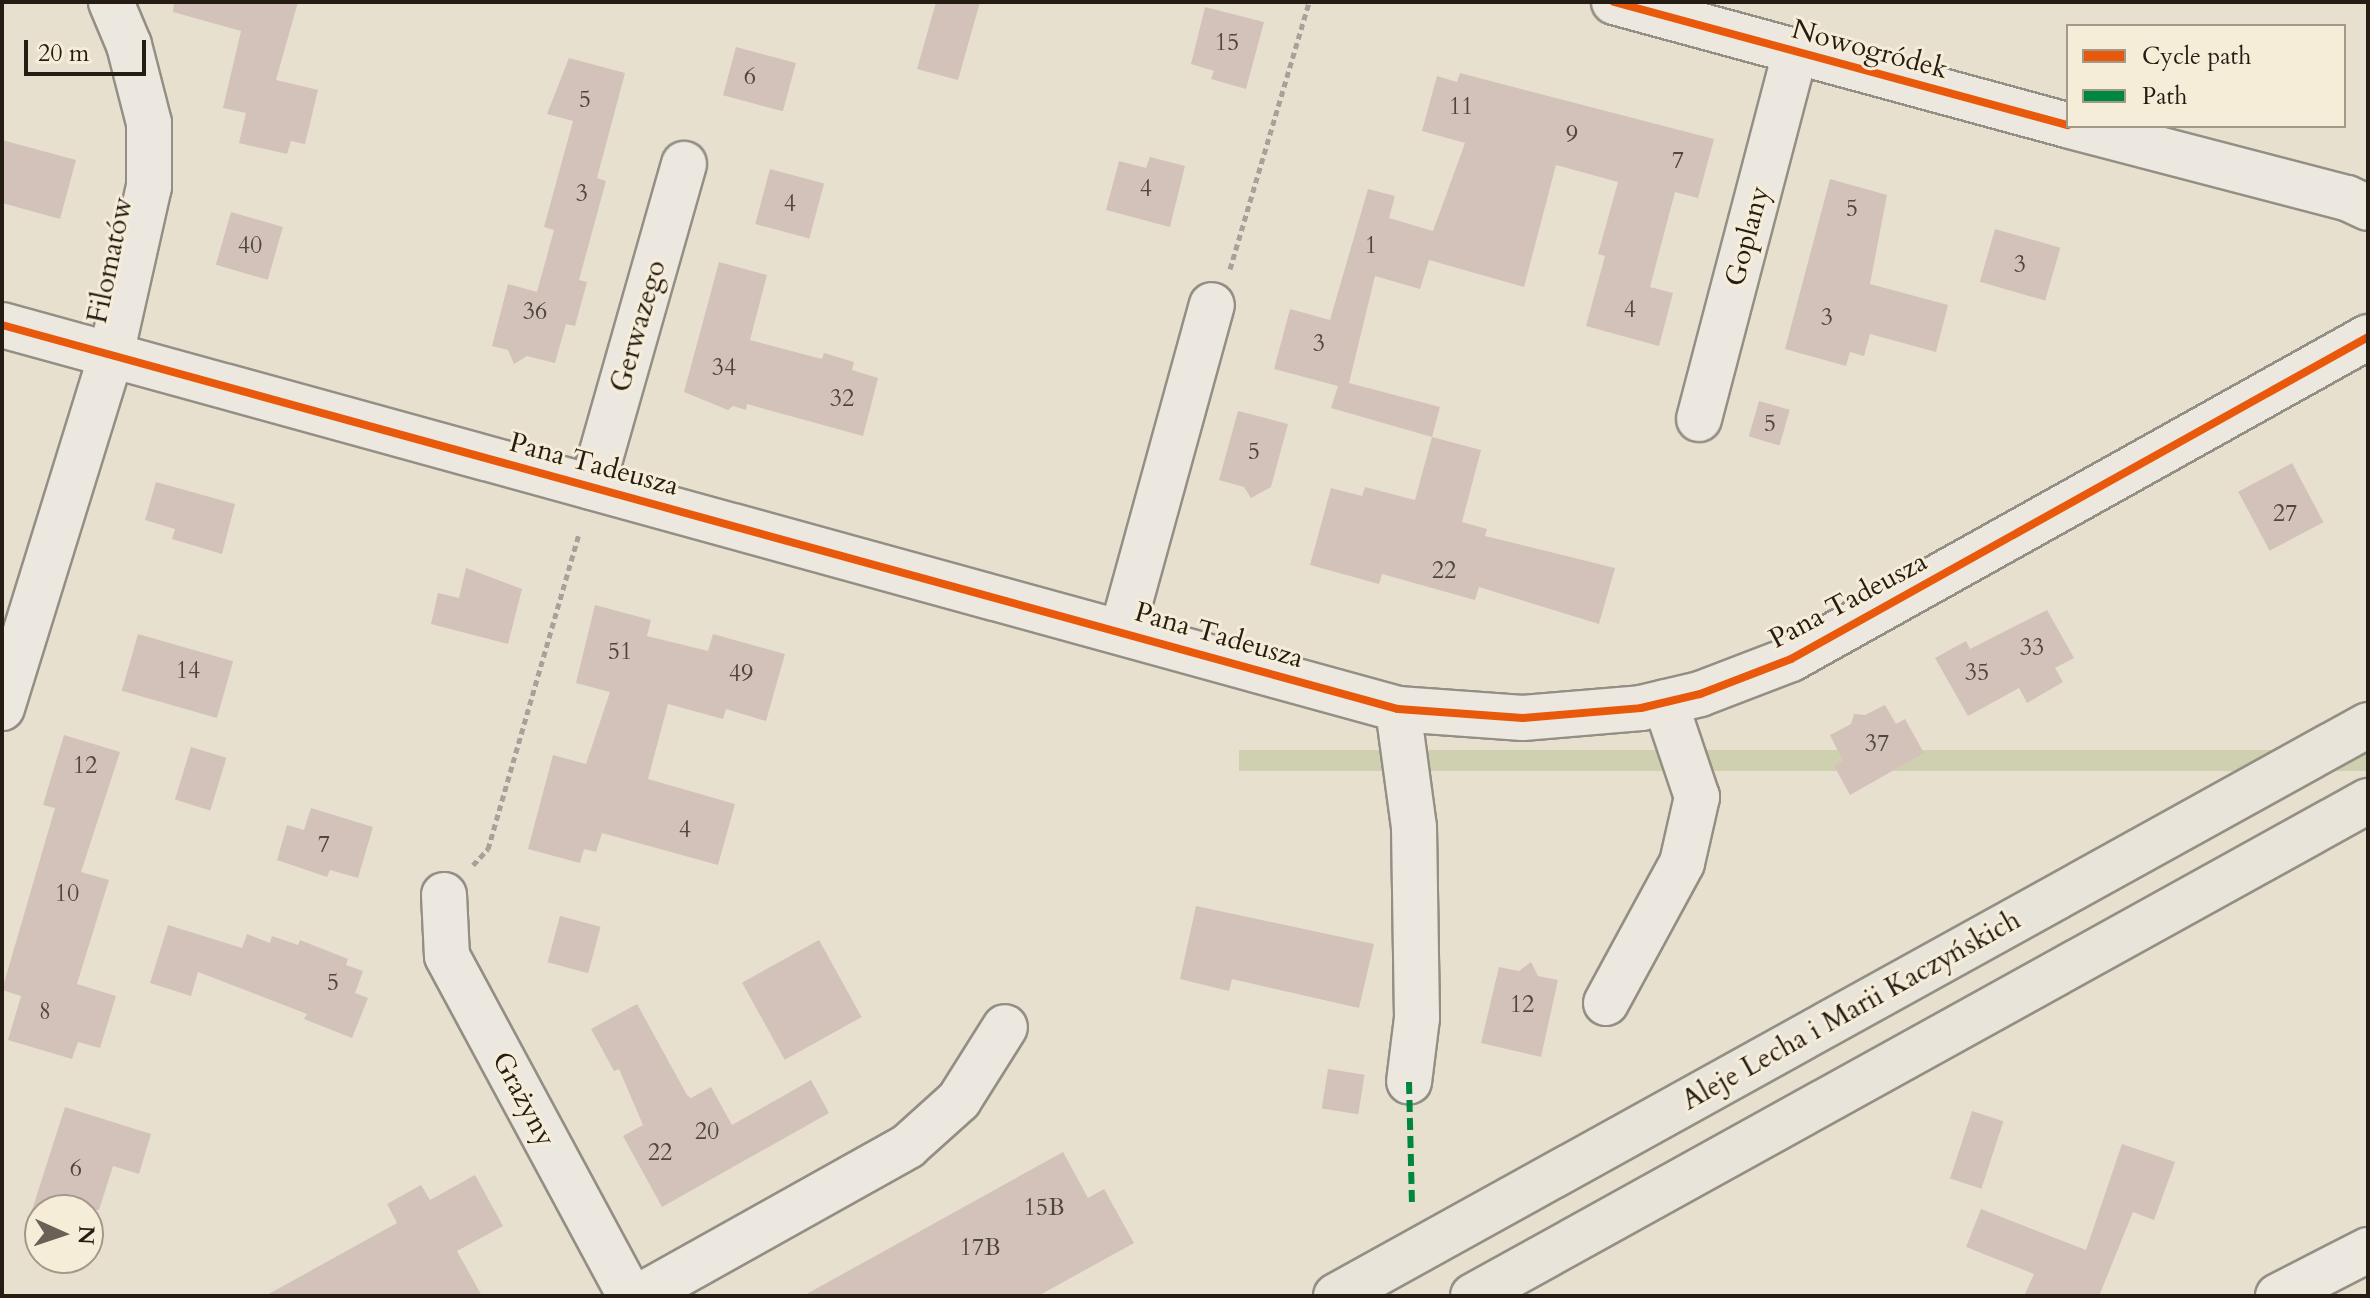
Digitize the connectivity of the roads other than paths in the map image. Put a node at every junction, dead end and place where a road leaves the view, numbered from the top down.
1 (111, 2) edge
2 (1614, 2) edge
3 (1795, 52) junction
4 (2066, 125) edge
5 (2077, 128) edge
6 (684, 164) dead end
7 (2368, 208) edge
8 (1212, 305) road end
9 (2, 325) edge
10 (2368, 337) edge
11 (111, 355) junction
12 (1699, 419) dead end
13 (592, 487) junction
14 (1122, 631) junction
15 (1665, 702) junction
16 (2, 708) edge
17 (1398, 709) junction
18 (2368, 725) edge
19 (2368, 801) edge
20 (444, 895) road end
21 (1606, 1003) dead end
22 (1005, 1027) dead end
23 (1409, 1082) dead end
24 (2368, 1250) edge
25 (630, 1296) edge
26 (640, 1296) edge
27 (1336, 1296) edge
28 (1473, 1296) edge
29 (2278, 1296) edge

1 - 11 street, Filomatów
2 - 3 street, Nowogródek
3 - 4 street, Nowogródek
3 - 12 street, Goplany
5 - 7 street, Nowogródek
6 - 13 street, Gerwazego
8 - 14 street
9 - 11 street, Pana Tadeusza
10 - 15 street, Pana Tadeusza
11 - 13 street, Pana Tadeusza
11 - 16 street, Filomatów
13 - 14 street, Pana Tadeusza
14 - 17 street, Pana Tadeusza
15 - 17 street, Pana Tadeusza
15 - 21 street
17 - 23 street
18 - 27 main road, Aleje Lecha i Marii Kaczyńskich
19 - 28 main road
20 - 25 street, Grażyny
22 - 26 street
24 - 29 street

